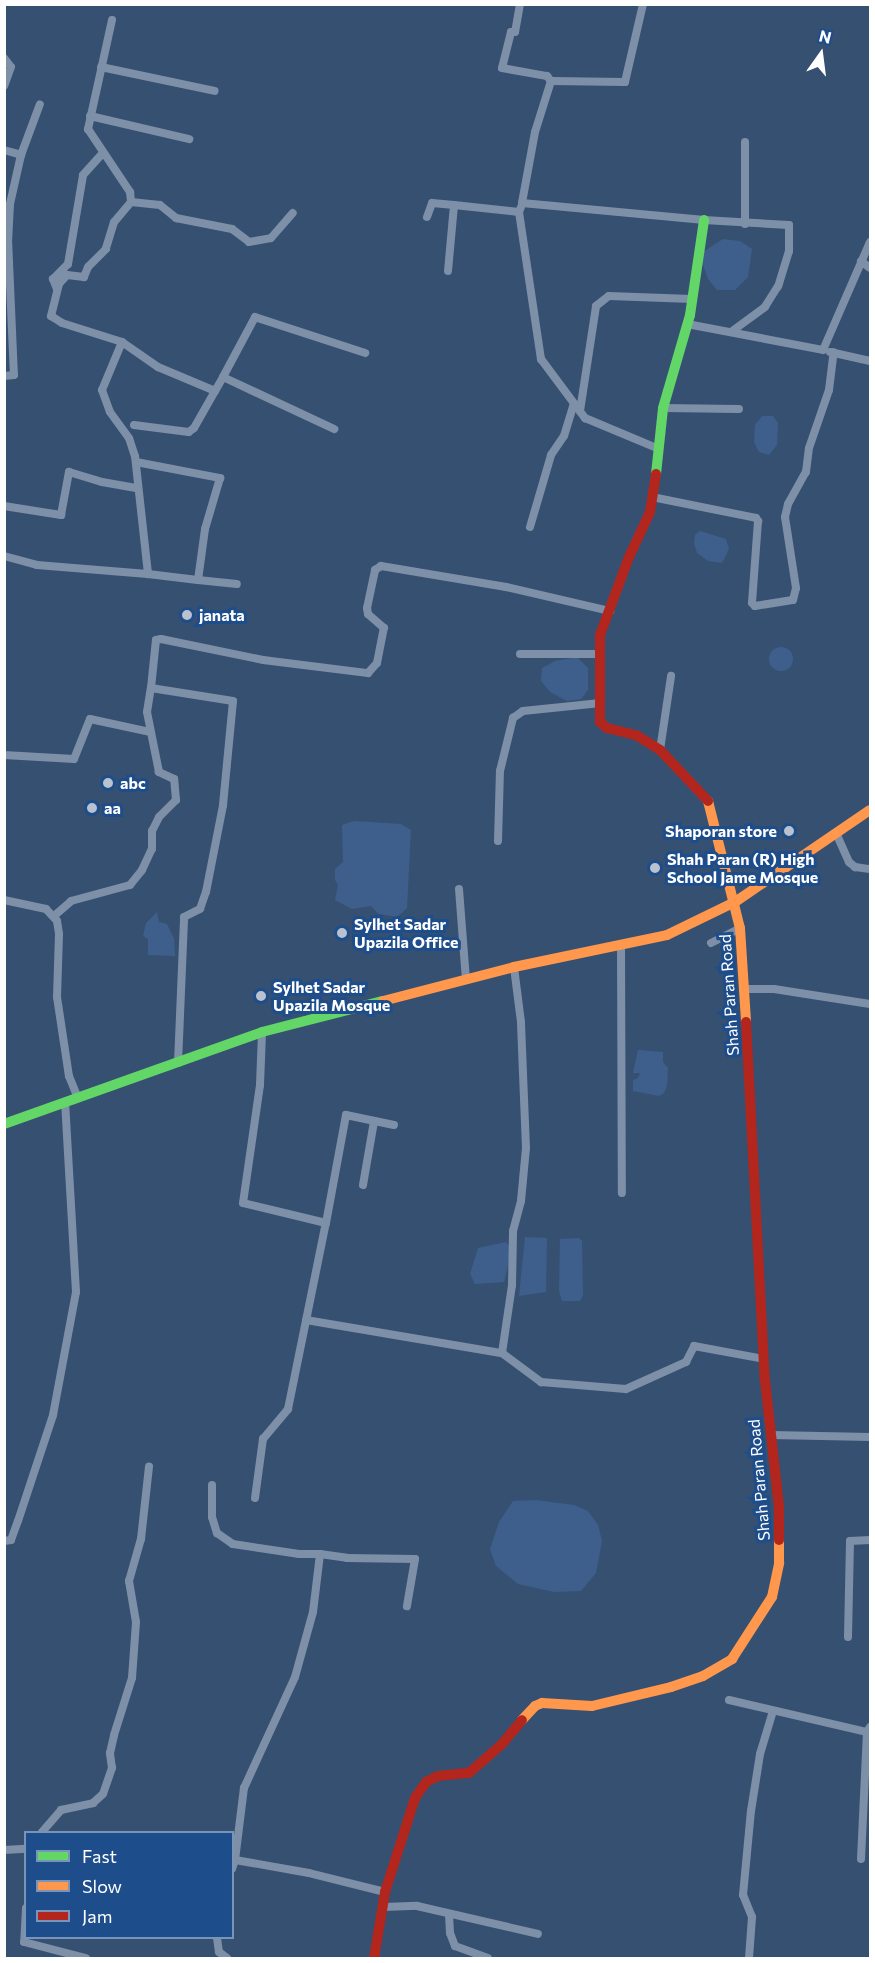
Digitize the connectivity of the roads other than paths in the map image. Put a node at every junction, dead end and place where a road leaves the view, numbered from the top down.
1 (520, 4) edge
2 (643, 4) edge
3 (112, 20) dead end
4 (4, 58) edge
5 (100, 68) junction
6 (551, 81) junction
7 (4, 86) edge
8 (215, 91) dead end
9 (40, 104) dead end
10 (90, 116) junction
11 (189, 139) dead end
12 (745, 142) dead end
13 (4, 150) edge
14 (104, 153) junction
15 (21, 155) junction
16 (131, 202) junction
17 (522, 203) junction
18 (454, 205) junction
19 (519, 212) junction
20 (293, 213) dead end
21 (427, 217) dead end
22 (704, 220) junction
23 (745, 224) junction
24 (870, 242) edge
25 (861, 261) junction
26 (870, 268) edge
27 (448, 271) dead end
28 (6, 273) edge
29 (57, 289) junction
30 (692, 299) junction
31 (687, 324) junction
32 (731, 332) junction
33 (122, 342) junction
34 (823, 350) junction
35 (834, 352) junction
36 (365, 353) dead end
37 (870, 361) edge
38 (4, 376) edge
39 (223, 377) junction
40 (215, 391) junction
41 (574, 403) junction
42 (663, 408) junction
43 (739, 409) dead end
44 (580, 411) junction
45 (134, 425) dead end
46 (334, 429) dead end
47 (659, 449) junction
48 (136, 462) junction
49 (138, 489) junction
50 (652, 497) junction
51 (4, 506) edge
52 (530, 526) dead end
53 (4, 556) edge
54 (148, 574) junction
55 (198, 580) junction
56 (237, 584) dead end
57 (610, 611) junction
58 (520, 654) dead end
59 (598, 654) junction
60 (671, 676) dead end
61 (151, 688) junction
62 (601, 703) junction
63 (150, 732) junction
64 (660, 750) junction
65 (4, 755) edge
66 (870, 810) edge
67 (836, 833) junction
68 (498, 841) dead end
69 (870, 869) edge
70 (459, 889) dead end
71 (4, 900) edge
72 (735, 902) junction
73 (54, 916) junction
74 (740, 928) junction
75 (711, 943) dead end
76 (621, 945) junction
77 (514, 967) junction
78 (466, 980) junction
79 (744, 989) junction
80 (870, 1004) edge
81 (262, 1032) junction
82 (178, 1063) junction
83 (78, 1098) junction
84 (65, 1102) junction
85 (374, 1121) junction
86 (4, 1124) edge
87 (394, 1125) dead end
88 (363, 1185) dead end
89 (621, 1193) dead end
90 (326, 1223) junction
91 (306, 1320) junction
92 (501, 1353) junction
93 (764, 1359) junction
94 (771, 1435) junction
95 (870, 1437) edge
96 (149, 1466) dead end
97 (212, 1485) dead end
98 (255, 1498) dead end
99 (870, 1540) edge
100 (4, 1541) edge
101 (320, 1554) junction
102 (407, 1606) dead end
103 (848, 1637) dead end
104 (729, 1700) dead end
105 (773, 1711) junction
106 (869, 1730) edge
107 (44, 1831) edge
108 (24, 1849) edge
109 (4, 1850) edge
110 (861, 1859) dead end
111 (235, 1860) junction
112 (234, 1863) edge
113 (385, 1892) junction
114 (382, 1908) junction
115 (450, 1914) junction
116 (538, 1934) dead end
117 (24, 1939) edge
118 (217, 1939) edge
119 (86, 1959) edge
120 (227, 1959) edge
121 (374, 1959) edge
122 (488, 1959) edge
123 (748, 1959) edge

1 - 6 street
2 - 6 street
3 - 5 street
4 - 7 street
5 - 8 street
5 - 10 street
6 - 17 street
9 - 15 street
10 - 11 street
10 - 14 street
12 - 23 street
13 - 15 street
14 - 16 street
14 - 29 street
15 - 28 street
16 - 20 street
16 - 29 street
17 - 19 street
17 - 22 street
18 - 19 street
18 - 21 street
18 - 27 street
19 - 41 street
22 - 23 street
22 - 30 main road
23 - 32 street
24 - 25 street
25 - 26 street
25 - 34 street
28 - 38 street
29 - 33 street
30 - 31 main road
30 - 44 street
31 - 32 street
31 - 42 main road
32 - 34 street
33 - 40 street
33 - 48 street
34 - 35 street
35 - 37 street
35 - 50 street
36 - 39 street
39 - 40 street
39 - 46 street
40 - 45 street
41 - 44 street
41 - 52 street
42 - 43 street
42 - 47 main road
44 - 47 street
47 - 50 main road
48 - 49 street
48 - 55 street
49 - 51 street
49 - 54 street
50 - 57 main road
53 - 54 street
54 - 55 street
55 - 56 street
57 - 59 main road
57 - 61 street
58 - 59 street
59 - 62 main road
60 - 64 street
61 - 63 street
61 - 82 street
62 - 64 main road, Shah Paran Road
62 - 68 street
63 - 65 street
63 - 73 street
64 - 72 main road, Shah Paran Road
66 - 67 main road
67 - 69 street
67 - 72 main road
70 - 78 street
71 - 73 street
72 - 74 main road, Shah Paran Road
72 - 76 main road
73 - 83 street
74 - 75 street
74 - 79 main road, Shah Paran Road
76 - 77 main road
76 - 89 street
77 - 78 main road
77 - 92 street
78 - 81 main road
79 - 80 street
79 - 93 main road, Shah Paran Road
81 - 82 main road
81 - 90 street
82 - 83 main road
83 - 84 main road
84 - 86 main road
84 - 100 street
85 - 87 street
85 - 88 street
85 - 90 street
90 - 91 street
91 - 92 street
91 - 98 street
92 - 93 street
93 - 94 main road, Shah Paran Road
94 - 95 street
94 - 113 main road, Shah Paran Road
96 - 107 street
97 - 101 street
99 - 103 street
101 - 102 street
101 - 111 street
104 - 105 street
105 - 106 street
105 - 123 street
106 - 110 street
108 - 109 street
111 - 112 street
111 - 113 street
113 - 114 main road, Shah Paran Road
114 - 115 street
114 - 121 main road, Shah Paran Road
115 - 116 street
115 - 122 street
117 - 119 street
118 - 120 street

